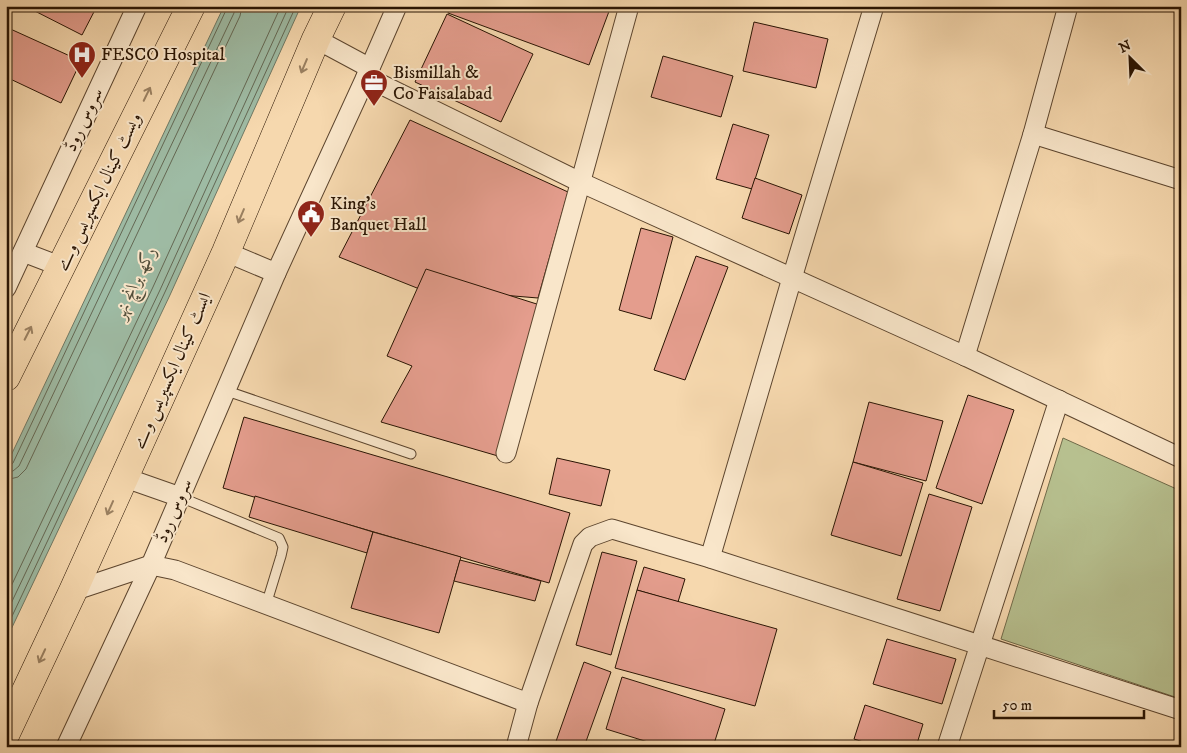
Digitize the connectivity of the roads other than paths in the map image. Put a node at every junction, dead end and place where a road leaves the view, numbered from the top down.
1 (137, 6) edge
2 (191, 6) edge
3 (332, 6) edge
4 (397, 6) edge
5 (630, 6) edge
6 (874, 6) edge
7 (1068, 6) edge
8 (316, 39) junction
9 (368, 72) junction
10 (1033, 134) junction
11 (1181, 180) edge
12 (580, 182) junction
13 (23, 252) junction
14 (226, 252) junction
15 (62, 267) junction
16 (276, 273) junction
17 (792, 278) junction
18 (6, 288) edge
19 (965, 356) junction
20 (6, 377) edge
21 (226, 391) junction
22 (1059, 400) junction
23 (506, 453) dead end
24 (411, 454) dead end
25 (1181, 458) edge
26 (123, 477) junction
27 (180, 496) junction
28 (710, 558) junction
29 (152, 565) junction
30 (73, 591) junction
31 (266, 605) junction
32 (979, 645) junction
33 (528, 703) junction
34 (1181, 710) edge
35 (6, 733) edge
36 (66, 747) edge
37 (516, 747) edge
38 (947, 747) edge

1 - 13 street, سروس روڈ
15 -> 2 main road, ویسٹ کینال ایکسپریس وے
3 - 8 main road, ایسٹ کینال ایکسپریس وے
4 - 9 street, سروس روڈ
5 - 12 street
6 - 17 street
7 - 10 street
8 - 9 street
8 -> 14 main road, ایسٹ کینال ایکسپریس وے
9 - 12 street
9 - 16 street, سروس روڈ
10 - 11 street
10 - 19 street
12 - 17 street
12 - 23 street
13 - 15 street
13 - 18 street, سروس روڈ
14 - 16 street
14 - 26 main road, ایسٹ کینال ایکسپریس وے
20 -> 15 main road, ویسٹ کینال ایکسپریس وے
16 - 21 street, سروس روڈ
17 - 19 street
17 - 28 street
19 - 22 street
21 - 24 lane
21 - 27 street, سروس روڈ
22 - 25 street
22 - 32 street
26 - 27 street
26 -> 30 main road, ایسٹ کینال ایکسپریس وے
27 - 29 street, سروس روڈ
27 - 31 lane
28 - 32 street
28 - 33 street
29 - 30 street
29 - 31 street
29 - 36 street, سروس روڈ
30 -> 35 main road, ایسٹ کینال ایکسپریس وے
31 - 33 street
32 - 34 street
32 - 38 street
33 - 37 street

